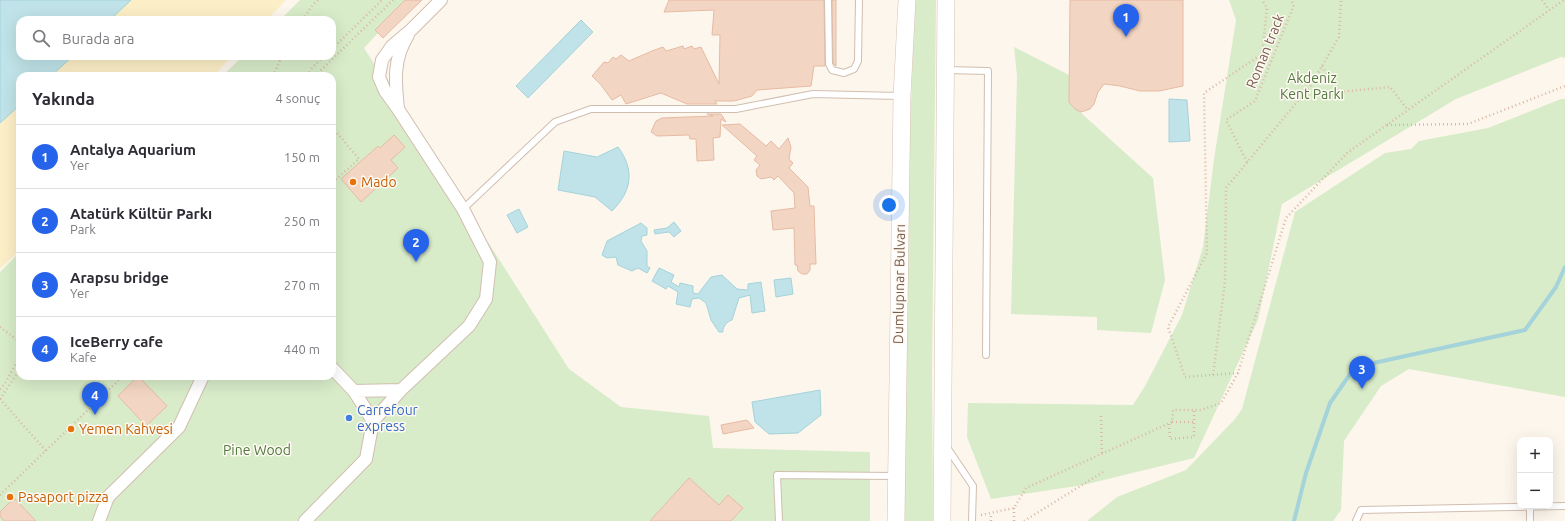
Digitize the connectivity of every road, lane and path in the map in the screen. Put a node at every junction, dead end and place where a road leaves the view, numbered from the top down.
1 (318, 0) edge
2 (382, 0) edge
3 (393, 0) edge
4 (441, 0) edge
5 (828, 0) edge
6 (859, 0) edge
7 (907, 0) edge
8 (946, 0) edge
9 (1262, 0) edge
10 (1291, 0) edge
11 (1342, 0) edge
12 (1542, 0) edge
13 (1564, 0) edge
14 (1549, 10) junction
15 (305, 16) edge
16 (412, 29) junction
17 (336, 44) edge
18 (336, 56) edge
19 (280, 60) edge
20 (320, 60) edge
21 (331, 60) edge
22 (1322, 66) junction
23 (945, 70) junction
24 (275, 72) edge
25 (310, 72) edge
26 (319, 72) edge
27 (1565, 86) edge
28 (902, 96) junction
29 (398, 109) junction
30 (1408, 110) junction
31 (1387, 125) junction
32 (336, 132) edge
33 (1247, 162) junction
34 (336, 179) edge
35 (463, 209) junction
36 (0, 327) edge
37 (16, 339) edge
38 (986, 355) dead end
39 (16, 364) edge
40 (336, 372) edge
41 (1238, 373) junction
42 (16, 374) edge
43 (1213, 375) junction
44 (119, 380) edge
45 (201, 380) edge
46 (0, 389) edge
47 (401, 390) junction
48 (354, 391) junction
49 (0, 399) edge
50 (1194, 410) junction
51 (1101, 416) dead end
52 (373, 421) junction
53 (1194, 422) junction
54 (1170, 423) junction
55 (942, 440) junction
56 (46, 451) junction
57 (1102, 454) junction
58 (1103, 472) dead end
59 (896, 476) junction
60 (0, 495) edge
61 (1553, 506) edge
62 (1565, 506) edge
63 (1517, 507) edge
64 (1014, 508) junction
65 (1530, 509) edge
66 (991, 513) junction
67 (972, 519) edge
68 (99, 521) edge
69 (305, 521) edge
70 (779, 521) edge
71 (896, 521) edge
72 (942, 521) edge
73 (991, 521) edge
74 (1014, 521) edge
75 (1024, 521) edge
76 (1356, 521) edge
77 (1530, 521) edge

1 - 15 path
2 - 17 path
3 - 18 path
4 - 16 street
5 - 6 lane
7 - 28 main road, Dumlupınar Bulvarı
8 - 23 main road
9 - 43 path
10 - 33 path, Roman track
11 - 22 path
12 - 14 path
13 - 14 path
14 - 30 path
16 - 29 street
16 - 29 street
19 - 24 path
20 - 25 path
21 - 26 path
22 - 30 path
22 - 33 path
23 - 38 lane
23 - 55 main road
27 - 31 path
28 - 35 lane
28 - 59 main road, Dumlupınar Bulvarı
29 - 35 street
30 - 31 path
31 - 41 path
32 - 34 path
33 - 43 path
35 - 47 street
36 - 37 path
39 - 46 path
40 - 48 street
41 - 43 path
41 - 50 path
42 - 49 path
44 - 56 path
45 - 68 street
47 - 48 street
47 - 52 street
48 - 52 street
49 - 56 path
50 - 53 path
50 - 54 path
51 - 57 path
52 - 69 street
53 - 54 path
53 - 54 path
54 - 57 path
55 - 67 lane
55 - 72 main road
56 - 60 path
57 - 64 path
58 - 75 path
59 - 70 lane
59 - 71 main road, Dumlupınar Bulvarı
61 - 62 lane
63 - 76 lane
64 - 66 path
64 - 74 path
65 - 77 lane
66 - 67 path
66 - 73 path

